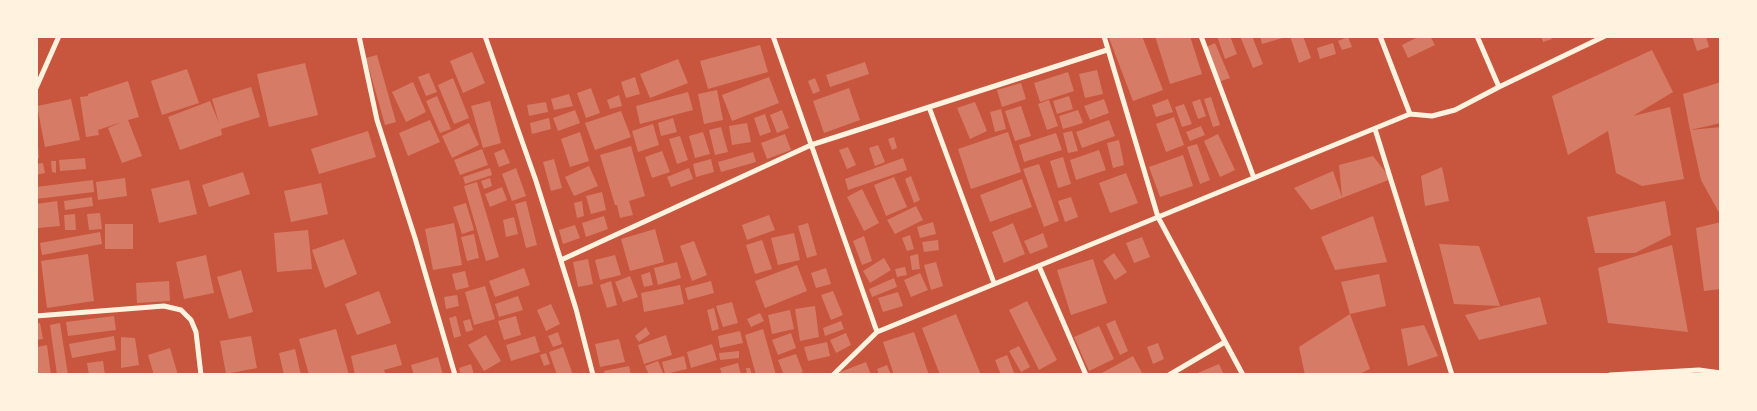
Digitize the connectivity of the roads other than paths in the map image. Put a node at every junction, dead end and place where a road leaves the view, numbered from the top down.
1 (59, 36) edge
2 (360, 36) edge
3 (485, 36) edge
4 (773, 36) edge
5 (1104, 36) edge
6 (1202, 36) edge
7 (1380, 36) edge
8 (1477, 36) edge
9 (1605, 36) edge
10 (1598, 38) edge
11 (1107, 50) junction
12 (1499, 87) junction
13 (36, 88) edge
14 (929, 107) junction
15 (1410, 114) junction
16 (1375, 129) junction
17 (811, 145) junction
18 (1254, 178) junction
19 (1158, 217) junction
20 (561, 260) junction
21 (1039, 266) junction
22 (994, 283) junction
23 (36, 316) edge
24 (876, 332) junction
25 (1225, 342) junction
26 (1721, 373) edge
27 (201, 375) edge
28 (455, 375) edge
29 (593, 375) edge
30 (834, 375) edge
31 (1086, 375) edge
32 (1169, 375) edge
33 (1242, 375) edge
34 (1452, 375) edge
35 (1610, 375) edge

1 - 13 street
2 - 28 street
3 - 20 street
4 - 17 street
5 - 11 street
6 - 18 street
7 - 15 street
8 - 12 street
9 - 10 street
10 - 12 street
11 - 14 street
11 - 19 street
12 - 15 street
14 - 17 street
14 - 22 street
15 - 16 street
16 - 18 street
16 - 34 street
17 - 20 street
17 - 24 street
18 - 19 street
19 - 21 street
19 - 25 street
20 - 29 street
21 - 22 street
21 - 31 street
22 - 24 street
23 - 27 street
24 - 30 street
25 - 32 street
25 - 33 street
26 - 35 street

